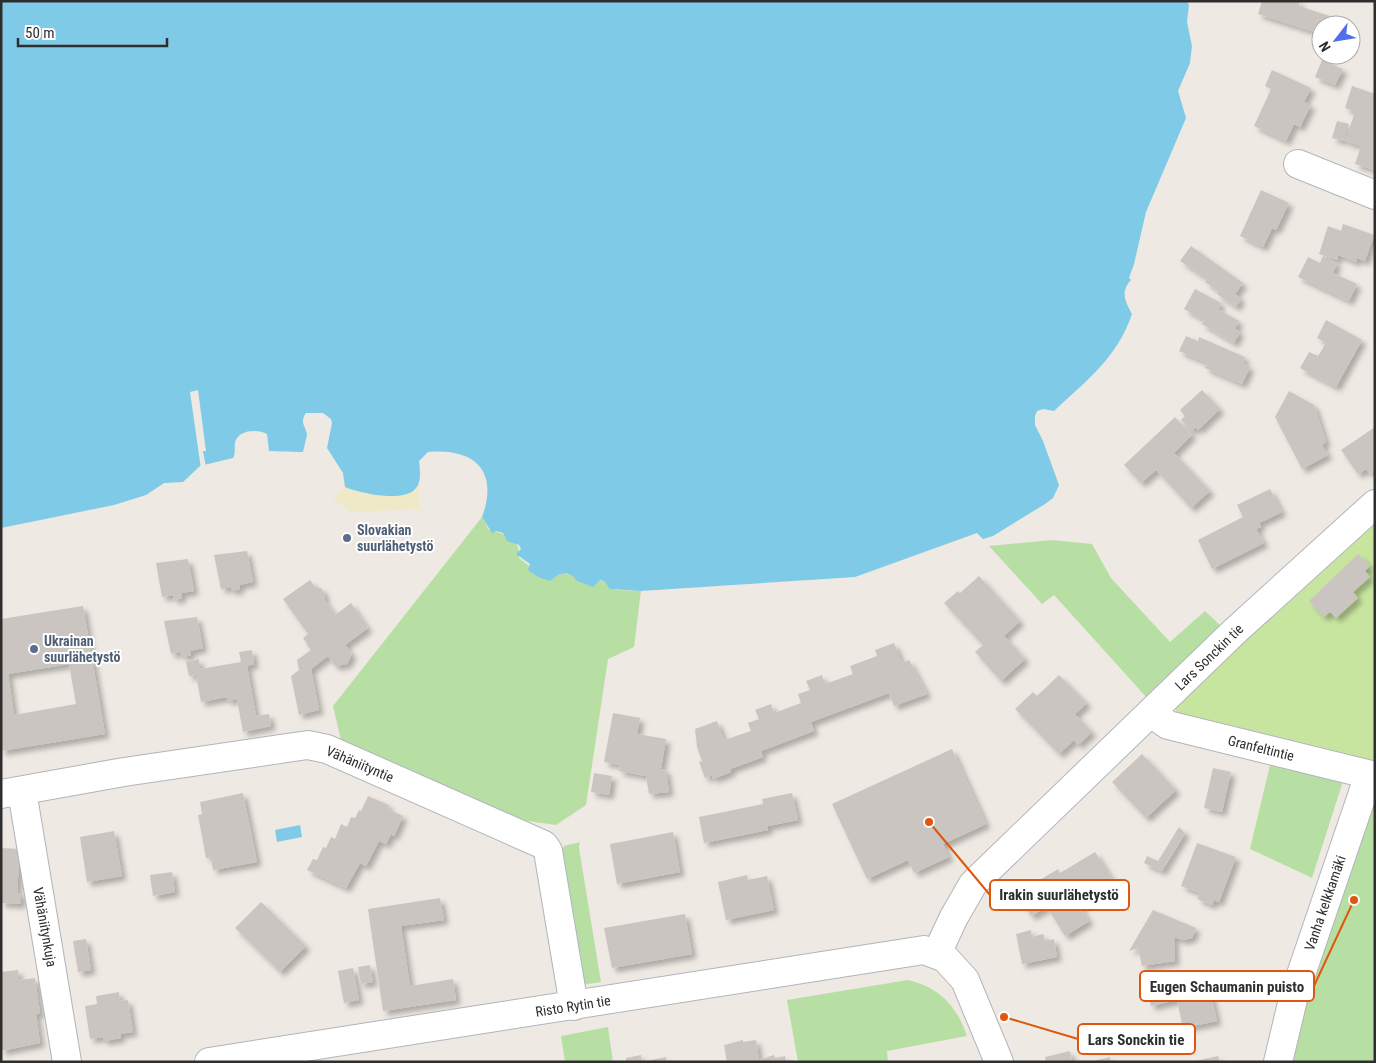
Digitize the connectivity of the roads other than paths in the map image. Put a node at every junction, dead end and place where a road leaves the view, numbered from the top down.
1 (1298, 164) dead end
2 (1375, 195) edge
3 (1375, 504) edge
4 (1152, 713) junction
5 (1372, 776) edge
6 (12, 793) edge
7 (937, 953) junction
8 (574, 1006) junction
9 (67, 1062) edge
10 (209, 1062) edge
11 (999, 1062) edge
12 (1278, 1062) edge

1 - 2 street
3 - 4 street, Lars Sonckin tie
4 - 5 street, Granfeltintie
4 - 7 street, Lars Sonckin tie
5 - 12 street, Vanha kelkkamäki
6 - 8 street, Vähäniityntie
6 - 9 street, Vähäniitynkuja
7 - 8 street, Risto Rytin tie
7 - 11 street
8 - 10 street, Risto Rytin tie

